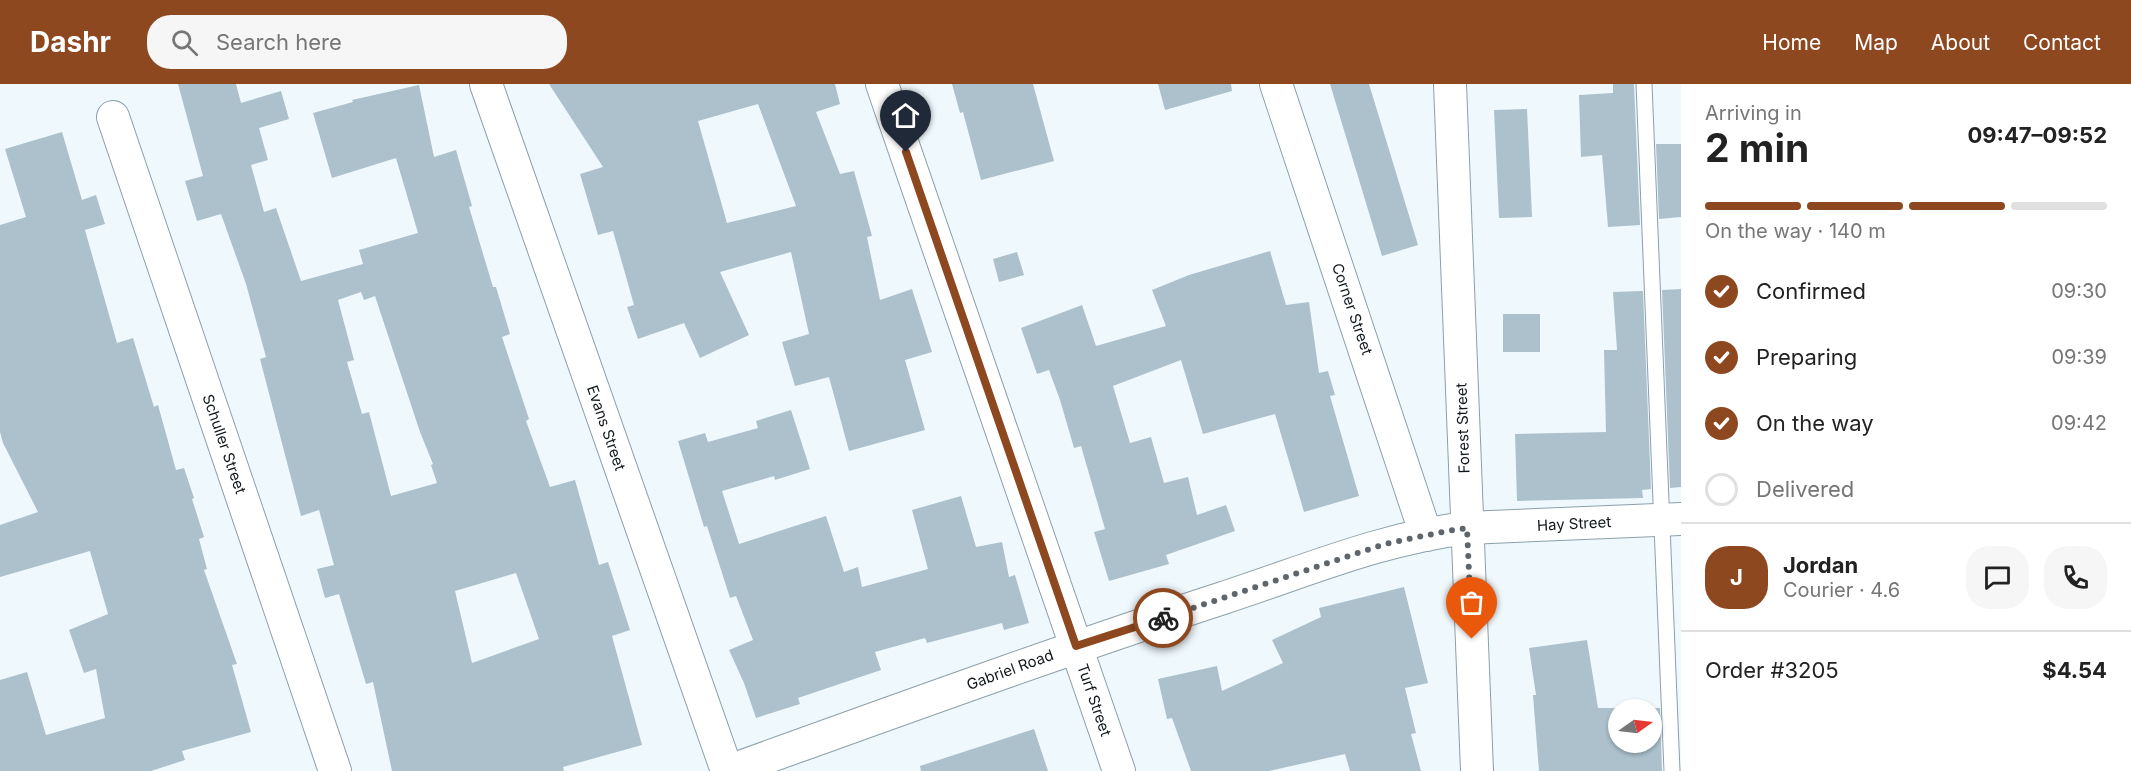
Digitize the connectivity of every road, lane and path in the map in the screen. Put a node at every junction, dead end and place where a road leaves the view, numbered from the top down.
1 (486, 84) edge
2 (882, 84) edge
3 (1276, 84) edge
4 (1450, 84) edge
5 (1644, 84) edge
6 (113, 117) dead end
7 (1671, 519) edge
8 (1467, 528) junction
9 (1426, 535) junction
10 (1076, 646) junction
11 (335, 771) edge
12 (728, 771) edge
13 (1119, 771) edge
14 (1477, 771) edge
15 (1672, 771) edge

1 - 12 street, Evans Street
2 - 10 street, Turf Street
3 - 9 street, Corner Street
4 - 8 street, Forest Street
5 - 7 lane
6 - 11 street, Schuller Street
7 - 8 street, Hay Street
7 - 15 lane
8 - 9 street, Gabriel Road
8 - 14 street, Forest Street
9 - 10 street, Gabriel Road
10 - 12 street, Gabriel Road
10 - 13 street, Turf Street

